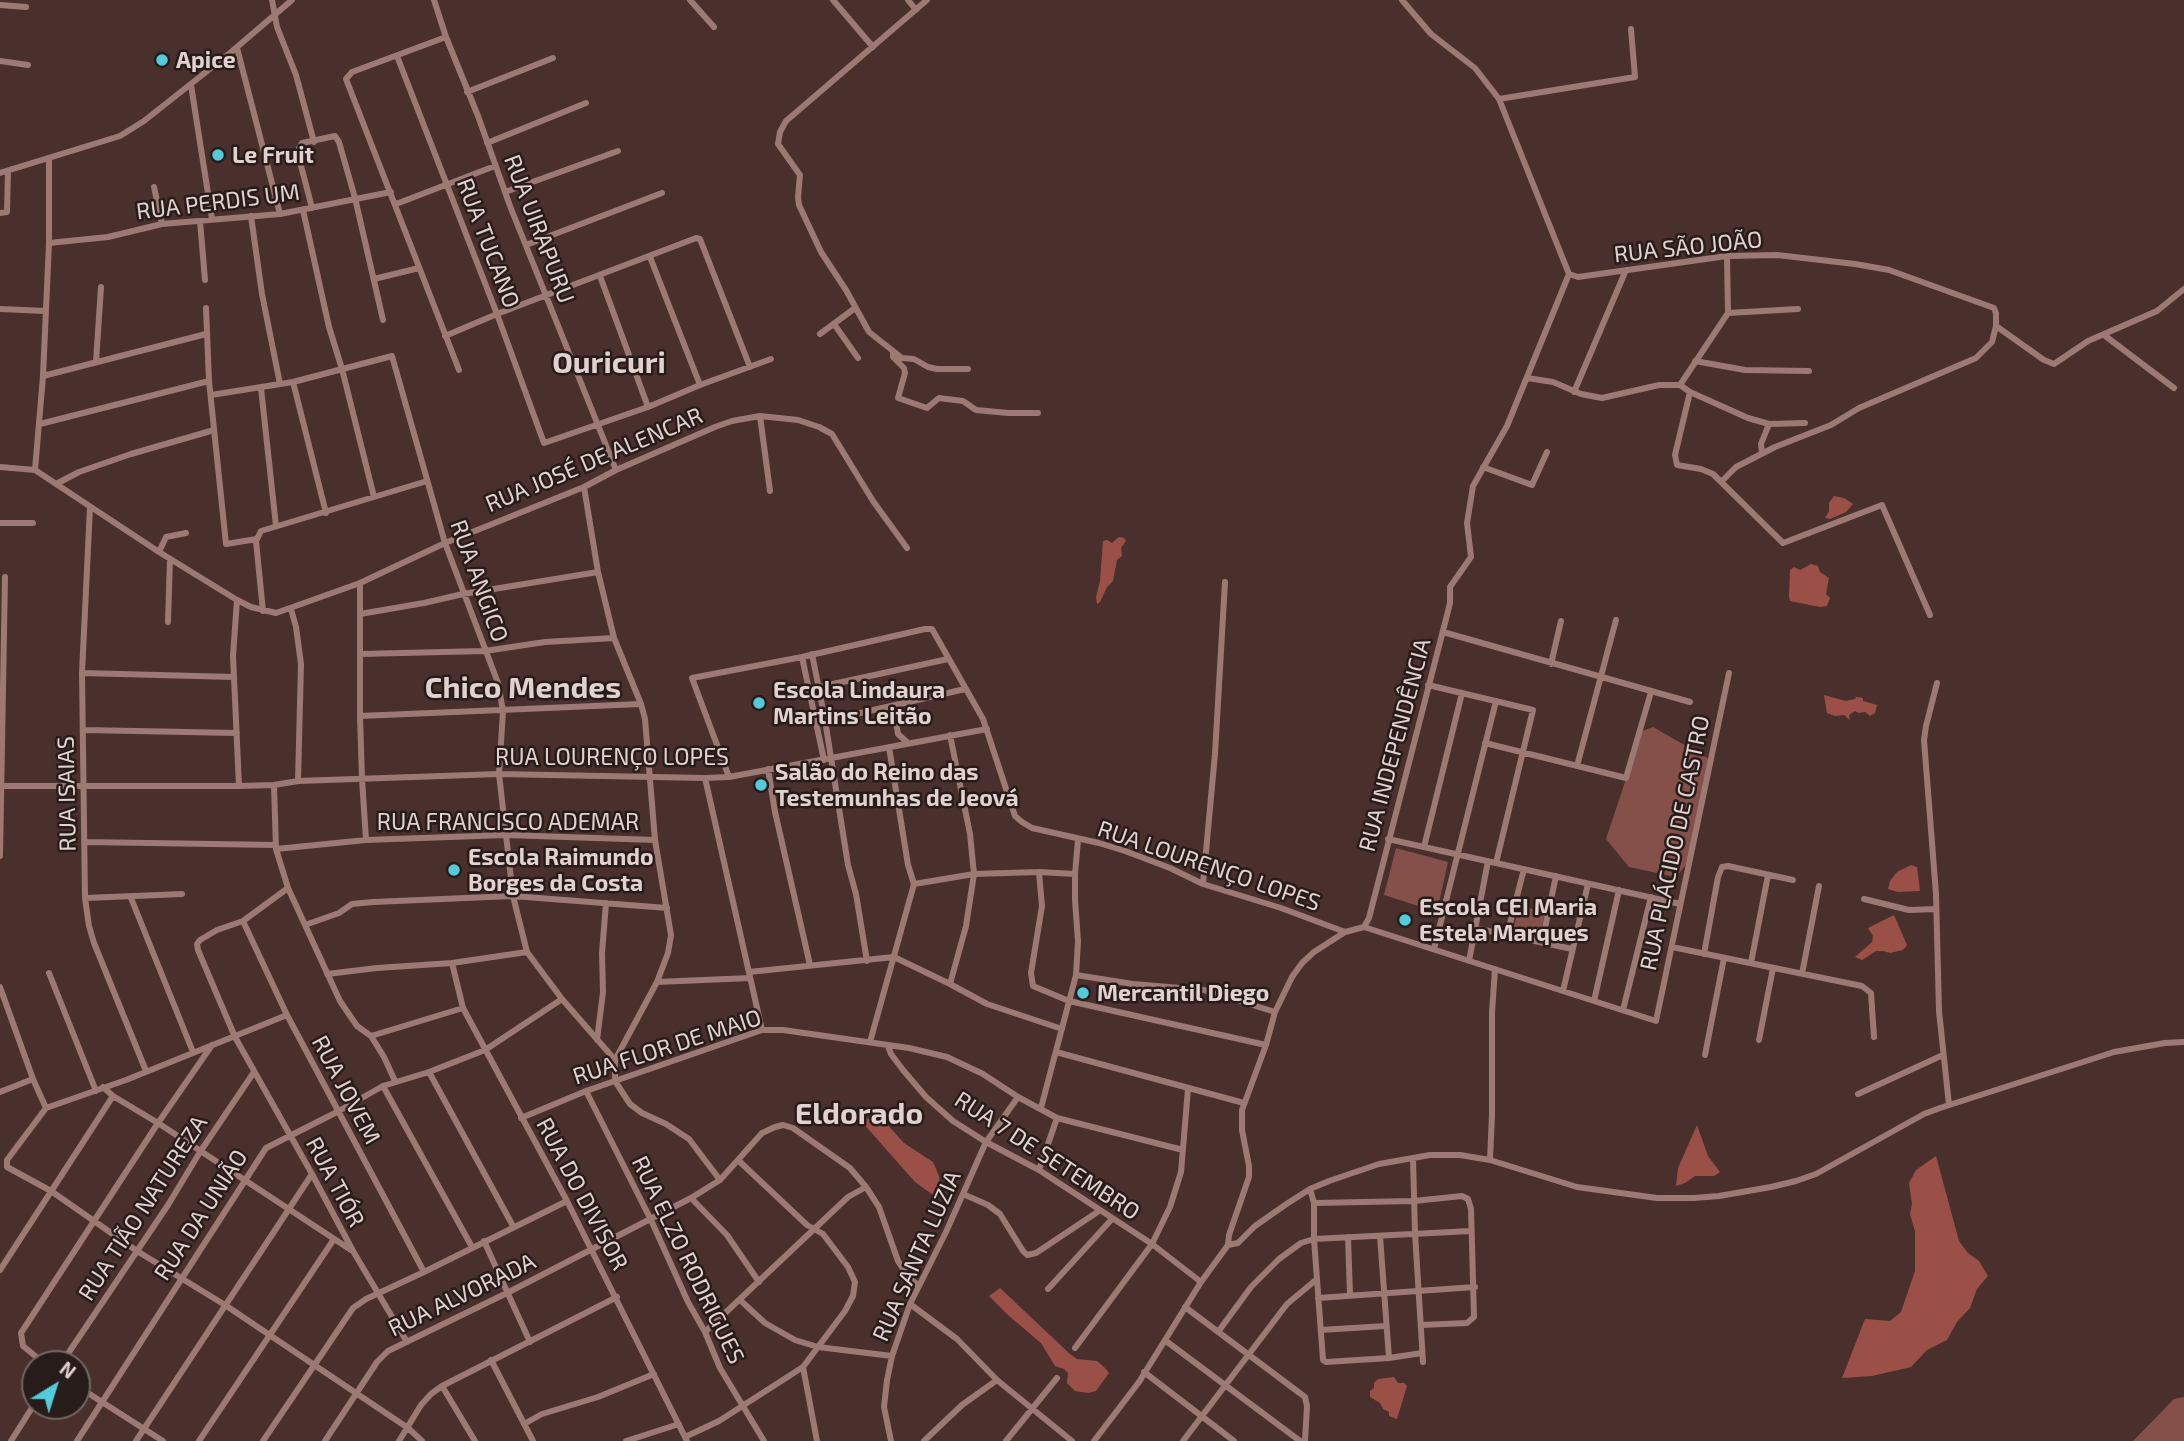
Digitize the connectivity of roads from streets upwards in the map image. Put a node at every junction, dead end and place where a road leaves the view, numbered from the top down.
1 (272, 0) edge
2 (292, 0) edge
3 (434, 0) edge
4 (690, 0) edge
5 (833, 0) edge
6 (908, 0) edge
7 (927, 0) edge
8 (1402, 0) edge
9 (0, 5) edge
10 (26, 7) dead end
11 (916, 10) junction
12 (276, 13) junction
13 (714, 27) dead end
14 (1631, 29) dead end
15 (446, 37) junction
16 (873, 47) junction
17 (237, 48) junction
18 (397, 56) junction
19 (553, 58) dead end
20 (0, 61) edge
21 (28, 65) dead end
22 (191, 85) junction
23 (467, 92) junction
24 (1499, 99) junction
25 (586, 103) dead end
26 (314, 142) junction
27 (487, 143) junction
28 (618, 151) dead end
29 (49, 159) junction
30 (495, 166) junction
31 (4, 172) edge
32 (447, 184) junction
33 (154, 187) dead end
34 (391, 192) junction
35 (505, 192) junction
36 (662, 193) dead end
37 (355, 198) junction
38 (396, 204) junction
39 (312, 208) junction
40 (303, 210) junction
41 (3, 213) edge
42 (280, 214) junction
43 (251, 216) junction
44 (212, 219) junction
45 (200, 220) junction
46 (162, 224) junction
47 (49, 243) junction
48 (526, 245) junction
49 (1727, 256) junction
50 (650, 257) junction
51 (419, 268) junction
52 (1626, 271) junction
53 (1569, 274) junction
54 (600, 276) junction
55 (374, 279) junction
56 (205, 280) dead end
57 (101, 288) dead end
58 (2184, 289) edge
59 (546, 296) junction
60 (206, 308) dead end
61 (855, 308) junction
62 (0, 309) edge
63 (1798, 309) dead end
64 (45, 311) junction
65 (1728, 313) junction
66 (497, 314) junction
67 (383, 320) dead end
68 (834, 324) junction
69 (1996, 326) junction
70 (206, 334) junction
71 (820, 334) dead end
72 (2104, 335) junction
73 (445, 336) junction
74 (893, 352) junction
75 (859, 358) dead end
76 (771, 359) dead end
77 (1695, 361) junction
78 (96, 362) junction
79 (750, 367) junction
80 (342, 369) junction
81 (968, 369) dead end
82 (459, 370) dead end
83 (1809, 371) dead end
84 (43, 376) junction
85 (1527, 378) junction
86 (209, 381) junction
87 (293, 382) junction
88 (280, 384) junction
89 (700, 385) junction
90 (1680, 385) junction
91 (261, 388) junction
92 (2174, 388) dead end
93 (1574, 392) junction
94 (1690, 392) junction
95 (211, 395) junction
96 (648, 407) junction
97 (1038, 413) dead end
98 (761, 416) junction
99 (1805, 423) dead end
100 (40, 424) junction
101 (596, 424) junction
102 (1769, 424) junction
103 (214, 430) junction
104 (1547, 452) dead end
105 (1762, 453) junction
106 (0, 467) edge
107 (1483, 467) junction
108 (35, 470) junction
109 (616, 470) junction
110 (427, 481) junction
111 (1721, 482) junction
112 (56, 484) junction
113 (584, 487) junction
114 (770, 491) dead end
115 (374, 497) junction
116 (90, 507) junction
117 (326, 513) junction
118 (0, 523) edge
119 (33, 523) dead end
120 (276, 526) junction
121 (186, 533) dead end
122 (257, 540) junction
123 (445, 543) junction
124 (907, 548) dead end
125 (159, 552) junction
126 (170, 559) junction
127 (598, 572) junction
128 (5, 577) dead end
129 (1225, 582) dead end
130 (360, 583) junction
131 (463, 594) junction
132 (2, 595) edge
133 (237, 600) junction
134 (291, 609) junction
135 (263, 611) junction
136 (360, 614) junction
137 (1930, 615) dead end
138 (1616, 620) dead end
139 (1561, 621) dead end
140 (168, 622) dead end
141 (1443, 632) junction
142 (614, 638) junction
143 (485, 651) junction
144 (360, 654) junction
145 (811, 654) junction
146 (802, 657) junction
147 (948, 659) junction
148 (1551, 664) junction
149 (82, 673) junction
150 (1729, 673) dead end
151 (234, 677) junction
152 (1600, 678) junction
153 (1937, 683) dead end
154 (1428, 685) junction
155 (818, 687) junction
156 (810, 690) junction
157 (965, 690) junction
158 (1651, 692) junction
159 (1462, 693) junction
160 (1496, 701) junction
161 (1690, 702) dead end
162 (641, 704) junction
163 (893, 706) junction
164 (503, 711) junction
165 (360, 716) junction
166 (825, 720) junction
167 (817, 723) junction
168 (987, 729) junction
169 (84, 730) junction
170 (237, 733) junction
171 (950, 735) junction
172 (908, 743) junction
173 (1485, 743) junction
174 (889, 747) junction
175 (1523, 752) junction
176 (827, 759) junction
177 (1577, 765) junction
178 (768, 769) junction
179 (499, 774) junction
180 (650, 776) junction
181 (729, 776) junction
182 (705, 778) junction
183 (362, 779) junction
184 (298, 781) junction
185 (274, 785) junction
186 (0, 786) edge
187 (239, 786) junction
188 (84, 787) junction
189 (506, 835) junction
190 (1388, 839) junction
191 (366, 840) junction
192 (655, 840) junction
193 (1078, 840) junction
194 (85, 842) junction
195 (276, 847) junction
196 (1424, 847) junction
197 (1457, 855) junction
198 (0, 856) edge
199 (1488, 862) junction
200 (1496, 863) junction
201 (1524, 869) junction
202 (1039, 872) junction
203 (974, 874) junction
204 (1075, 874) junction
205 (1768, 875) junction
206 (1556, 876) junction
207 (1793, 880) dead end
208 (914, 884) junction
209 (1203, 884) junction
210 (1588, 884) junction
211 (1819, 886) dead end
212 (288, 888) junction
213 (1619, 890) junction
214 (182, 894) dead end
215 (513, 895) junction
216 (1651, 897) junction
217 (85, 898) junction
218 (131, 898) junction
219 (1864, 899) dead end
220 (607, 903) junction
221 (1681, 904) junction
222 (667, 908) junction
223 (1936, 909) junction
224 (243, 921) junction
225 (305, 925) junction
226 (1364, 927) junction
227 (1475, 928) junction
228 (1345, 932) junction
229 (1507, 935) junction
230 (1542, 942) junction
231 (1672, 947) junction
232 (1434, 949) junction
233 (1572, 949) junction
234 (527, 952) junction
235 (1704, 954) junction
236 (894, 957) junction
237 (1724, 958) junction
238 (867, 961) junction
239 (1469, 961) junction
240 (452, 963) junction
241 (1751, 963) junction
242 (810, 965) junction
243 (1773, 968) junction
244 (1496, 969) junction
245 (50, 973) dead end
246 (327, 974) junction
247 (1802, 974) junction
248 (750, 975) junction
249 (1076, 975) junction
250 (657, 982) junction
251 (950, 984) junction
252 (0, 987) edge
253 (1563, 991) junction
254 (562, 999) junction
255 (1069, 1001) junction
256 (1594, 1001) junction
257 (463, 1008) junction
258 (1623, 1010) junction
259 (1275, 1012) junction
260 (287, 1015) junction
261 (1062, 1028) junction
262 (762, 1030) junction
263 (371, 1036) junction
264 (235, 1037) junction
265 (1874, 1037) dead end
266 (597, 1040) junction
267 (1759, 1040) dead end
268 (870, 1042) junction
269 (2184, 1042) edge
270 (212, 1045) junction
271 (1266, 1045) junction
272 (888, 1046) junction
273 (485, 1050) junction
274 (193, 1052) junction
275 (1056, 1052) junction
276 (1705, 1055) dead end
277 (1943, 1055) junction
278 (615, 1060) junction
279 (146, 1071) junction
280 (254, 1072) junction
281 (429, 1072) junction
282 (33, 1079) junction
283 (615, 1081) junction
284 (395, 1082) junction
285 (383, 1086) junction
286 (100, 1089) junction
287 (1188, 1089) junction
288 (586, 1090) junction
289 (0, 1092) edge
290 (1858, 1094) dead end
291 (113, 1096) junction
292 (1018, 1097) junction
293 (1244, 1103) junction
294 (1949, 1105) junction
295 (46, 1108) junction
296 (1041, 1108) junction
297 (337, 1112) junction
298 (521, 1118) junction
299 (1057, 1118) junction
300 (158, 1123) junction
301 (290, 1135) junction
302 (986, 1142) junction
303 (1183, 1150) junction
304 (200, 1152) junction
305 (1413, 1157) junction
306 (1490, 1160) junction
307 (739, 1161) junction
308 (1039, 1170) junction
309 (312, 1174) junction
310 (720, 1180) junction
311 (244, 1181) junction
312 (866, 1187) junction
313 (1310, 1189) junction
314 (51, 1191) junction
315 (963, 1194) junction
316 (691, 1198) junction
317 (567, 1200) junction
318 (1414, 1201) junction
319 (1314, 1203) junction
320 (288, 1210) junction
321 (1099, 1211) junction
322 (1112, 1219) junction
323 (651, 1220) junction
324 (94, 1222) junction
325 (513, 1226) junction
326 (813, 1229) junction
327 (1471, 1231) junction
328 (1415, 1233) junction
329 (1380, 1236) junction
330 (1348, 1237) junction
331 (334, 1239) junction
332 (1314, 1239) junction
333 (484, 1241) junction
334 (1152, 1244) junction
335 (1228, 1245) junction
336 (471, 1247) junction
337 (592, 1250) junction
338 (137, 1251) junction
339 (353, 1251) junction
340 (0, 1270) edge
341 (424, 1272) junction
342 (181, 1279) junction
343 (1317, 1279) junction
344 (759, 1282) junction
345 (1201, 1282) junction
346 (918, 1285) junction
347 (1475, 1287) junction
348 (1048, 1289) dead end
349 (1419, 1291) junction
350 (377, 1293) junction
351 (507, 1293) junction
352 (1383, 1293) junction
353 (1350, 1295) junction
354 (617, 1297) junction
355 (1318, 1298) junction
356 (740, 1300) junction
357 (910, 1304) junction
358 (225, 1305) junction
359 (1185, 1307) junction
360 (1420, 1325) junction
361 (1385, 1326) junction
362 (1321, 1330) junction
363 (705, 1332) junction
364 (1218, 1332) junction
365 (270, 1336) junction
366 (1166, 1341) junction
367 (407, 1342) junction
368 (530, 1342) junction
369 (818, 1347) junction
370 (1075, 1348) dead end
371 (27, 1350) edge
372 (70, 1350) edge
373 (1422, 1353) junction
374 (1249, 1355) junction
375 (892, 1356) junction
376 (1389, 1359) junction
377 (491, 1360) junction
378 (1423, 1362) dead end
379 (314, 1365) junction
380 (803, 1367) junction
381 (1144, 1372) junction
382 (654, 1374) junction
383 (1057, 1378) dead end
384 (997, 1380) junction
385 (442, 1386) junction
386 (1226, 1387) junction
387 (356, 1394) junction
388 (91, 1395) edge
389 (102, 1402) junction
390 (741, 1406) junction
391 (1033, 1409) junction
392 (1202, 1418) junction
393 (25, 1420) edge
394 (524, 1424) junction
395 (679, 1424) junction
396 (408, 1428) junction
397 (144, 1429) junction
398 (686, 1439) edge
399 (11, 1441) edge
400 (77, 1441) edge
401 (136, 1441) edge
402 (163, 1441) edge
403 (199, 1441) edge
404 (263, 1441) edge
405 (325, 1441) edge
406 (400, 1441) edge
407 (422, 1441) edge
408 (475, 1441) edge
409 (533, 1441) edge
410 (626, 1441) edge
411 (764, 1441) edge
412 (817, 1441) edge
413 (891, 1441) edge
414 (924, 1441) edge
415 (1006, 1441) edge
416 (1072, 1441) edge
417 (1094, 1441) edge
418 (1182, 1441) edge
419 (1234, 1441) edge
420 (1303, 1441) edge

1 - 12 street
2 - 12 street
3 - 15 street, RUA UIRAPURU
4 - 13 street
5 - 16 street
6 - 11 street
7 - 11 street
8 - 24 street
9 - 10 street
11 - 16 street
12 - 17 street
12 - 26 street
14 - 24 street
15 - 18 street
15 - 23 street, RUA UIRAPURU
16 - 61 street
17 - 22 street
17 - 42 street
18 - 32 street, RUA TUCANO
18 - 34 street
19 - 23 street
20 - 21 street
22 - 29 street
22 - 44 street
23 - 27 street, RUA UIRAPURU
24 - 53 street
25 - 27 street
26 - 37 street
26 - 39 street
27 - 30 street, RUA UIRAPURU
28 - 35 street
29 - 31 street
29 - 47 street
30 - 32 street
30 - 35 street, RUA UIRAPURU
31 - 41 street
32 - 38 street
32 - 66 street, RUA TUCANO
33 - 46 street
34 - 37 street, RUA PERDIS UM
34 - 38 street
35 - 48 street, RUA UIRAPURU
36 - 48 street
37 - 39 street, RUA PERDIS UM
37 - 55 street
38 - 51 street
39 - 40 street, RUA PERDIS UM
40 - 42 street, RUA PERDIS UM
40 - 80 street
42 - 43 street, RUA PERDIS UM
43 - 44 street, RUA PERDIS UM
43 - 88 street
44 - 45 street, RUA PERDIS UM
45 - 46 street, RUA PERDIS UM
45 - 56 street
46 - 47 street, RUA PERDIS UM
47 - 64 street
48 - 59 street, RUA UIRAPURU
49 - 52 street, RUA SÃO JOÃO
49 - 65 street
49 - 69 street, RUA SÃO JOÃO
50 - 54 street
50 - 79 street
50 - 89 street
51 - 55 street
51 - 73 street
52 - 53 street, RUA SÃO JOÃO
52 - 93 street
53 - 85 street
54 - 59 street
54 - 96 street
55 - 67 street
57 - 78 street
58 - 72 street, RUA SÃO JOÃO
59 - 66 street
59 - 101 street, RUA UIRAPURU
60 - 70 street
61 - 68 street
61 - 74 street
62 - 64 street
63 - 65 street
64 - 84 street
65 - 77 street
66 - 73 street
66 - 101 street, RUA TUCANO
68 - 71 street
68 - 75 street
69 - 72 street, RUA SÃO JOÃO
69 - 105 street
70 - 78 street
70 - 86 street
72 - 92 street
73 - 82 street
74 - 81 street
74 - 97 street
76 - 79 street
77 - 83 street
77 - 90 street
78 - 84 street
79 - 89 street
80 - 87 street
80 - 110 street, RUA ANGICO
80 - 115 street
84 - 100 street
85 - 93 street
85 - 107 street
86 - 95 street
86 - 100 street
87 - 88 street
87 - 117 street
88 - 91 street
89 - 96 street
90 - 93 street
90 - 94 street
91 - 95 street
91 - 120 street
94 - 102 street
94 - 111 street
95 - 103 street
96 - 101 street
98 - 109 street, RUA JOSÉ DE ALENCAR
98 - 114 street
98 - 124 street, RUA JOSÉ DE ALENCAR
99 - 102 street
100 - 108 street
101 - 109 street, RUA UIRAPURU
102 - 105 street
103 - 112 street
103 - 122 street
104 - 107 street
105 - 111 street
106 - 108 street
107 - 141 street, RUA INDEPENDÊNCIA
108 - 112 street, RUA JOSÉ DE ALENCAR
109 - 113 street, RUA JOSÉ DE ALENCAR
110 - 115 street
110 - 123 street, RUA ANGICO
111 - 137 street
112 - 116 street, RUA JOSÉ DE ALENCAR
113 - 123 street, RUA JOSÉ DE ALENCAR
113 - 127 street
115 - 117 street
116 - 125 street, RUA JOSÉ DE ALENCAR
116 - 149 street, RUA ISAIAS
117 - 120 street
118 - 119 street
120 - 122 street
121 - 125 street
122 - 135 street
123 - 130 street, RUA JOSÉ DE ALENCAR
123 - 131 street, RUA ANGICO
125 - 126 street, RUA JOSÉ DE ALENCAR
126 - 133 street, RUA JOSÉ DE ALENCAR
126 - 140 street
127 - 131 street
127 - 142 street
128 - 132 street
129 - 209 street
130 - 134 street, RUA JOSÉ DE ALENCAR
130 - 136 street
131 - 136 street
131 - 143 street, RUA ANGICO
132 - 186 street
133 - 135 street, RUA JOSÉ DE ALENCAR
133 - 151 street
134 - 135 street, RUA JOSÉ DE ALENCAR
134 - 184 street
136 - 144 street
138 - 152 street
139 - 148 street
141 - 148 street
141 - 154 street, RUA INDEPENDÊNCIA
142 - 143 street
142 - 162 street
143 - 144 street
143 - 164 street, RUA ANGICO
144 - 165 street
145 - 146 street
145 - 147 street
145 - 155 street
146 - 156 street
146 - 181 street
147 - 155 street
147 - 157 street
148 - 152 street
149 - 151 street
149 - 169 street, RUA ISAIAS
150 - 221 street, RUA PLÁCIDO DE CASTRO
151 - 170 street
152 - 158 street
152 - 177 street
153 - 223 street
154 - 159 street
154 - 190 street, RUA INDEPENDÊNCIA
155 - 156 street
155 - 166 street
156 - 167 street
157 - 163 street
157 - 168 street
158 - 161 street
158 - 177 street
159 - 160 street
159 - 196 street
160 - 173 street
160 - 175 street
162 - 164 street
162 - 180 street
163 - 166 street
163 - 172 street
164 - 165 street
164 - 179 street, RUA ANGICO
165 - 183 street
166 - 167 street
166 - 176 street
167 - 176 street
168 - 171 street, RUA LOURENÇO LOPES
168 - 193 street, RUA LOURENÇO LOPES
169 - 170 street
169 - 188 street, RUA ISAIAS
170 - 187 street
171 - 172 street, RUA LOURENÇO LOPES
171 - 203 street
172 - 174 street, RUA LOURENÇO LOPES
173 - 175 street
173 - 197 street
174 - 176 street, RUA LOURENÇO LOPES
174 - 208 street
175 - 177 street
175 - 200 street
176 - 178 street, RUA LOURENÇO LOPES
176 - 238 street
178 - 181 street, RUA LOURENÇO LOPES
178 - 242 street
179 - 180 street, RUA LOURENÇO LOPES
179 - 183 street, RUA LOURENÇO LOPES
179 - 189 street, RUA ANGICO
180 - 182 street, RUA LOURENÇO LOPES
180 - 192 street
181 - 182 street, RUA LOURENÇO LOPES
182 - 248 street
183 - 184 street, RUA LOURENÇO LOPES
183 - 191 street
184 - 185 street, RUA LOURENÇO LOPES
185 - 187 street, RUA LOURENÇO LOPES
185 - 195 street
186 - 188 street, RUA LOURENÇO LOPES
186 - 198 street
187 - 188 street, RUA LOURENÇO LOPES
188 - 194 street, RUA ISAIAS
189 - 191 street, RUA FRANCISCO ADEMAR
189 - 192 street, RUA FRANCISCO ADEMAR
189 - 215 street, RUA ANGICO
190 - 196 street
190 - 226 street, RUA INDEPENDÊNCIA
191 - 195 street, RUA FRANCISCO ADEMAR
192 - 222 street
193 - 204 street
193 - 209 street, RUA LOURENÇO LOPES
194 - 195 street, RUA FRANCISCO ADEMAR
194 - 217 street, RUA ISAIAS
195 - 212 street
196 - 197 street
197 - 199 street
197 - 232 street
199 - 200 street
199 - 227 street
200 - 201 street
201 - 206 street
201 - 229 street
202 - 203 street
202 - 204 street
202 - 255 street
203 - 208 street
203 - 251 street
204 - 249 street
205 - 207 street
205 - 235 street
205 - 241 street
206 - 210 street
206 - 230 street
208 - 236 street
209 - 228 street, RUA LOURENÇO LOPES
210 - 213 street
210 - 233 street
211 - 247 street
212 - 224 street
212 - 225 street
213 - 216 street
213 - 256 street
214 - 218 street
215 - 220 street
215 - 225 street
215 - 234 street, RUA ANGICO
216 - 221 street
216 - 258 street
217 - 218 street
217 - 279 street, RUA ISAIAS
218 - 274 street
219 - 223 street
220 - 222 street
220 - 266 street
221 - 231 street, RUA PLÁCIDO DE CASTRO
222 - 250 street
223 - 277 street
224 - 260 street, RUA JOVEM
224 - 264 street, RUA TIÓR
225 - 246 street
226 - 228 street
226 - 232 street
227 - 229 street
227 - 239 street
228 - 259 street
229 - 230 street
230 - 233 street
231 - 235 street
231 - 258 street, RUA PLÁCIDO DE CASTRO
232 - 239 street
233 - 253 street
234 - 240 street
234 - 254 street, RUA ANGICO
235 - 237 street
236 - 238 street
236 - 251 street
236 - 268 street
237 - 241 street
237 - 276 street
238 - 242 street
239 - 244 street
240 - 246 street
240 - 257 street, RUA DO DIVISOR
241 - 243 street
242 - 248 street
243 - 247 street
243 - 267 street
244 - 253 street
244 - 306 street
245 - 286 street
246 - 263 street
247 - 265 street
248 - 250 street
248 - 262 street
249 - 255 street
249 - 259 street
250 - 278 street
251 - 261 street
252 - 282 street
253 - 256 street
254 - 266 street, RUA ANGICO
254 - 273 street, RUA DA UNIÃO
255 - 261 street
255 - 271 street
256 - 258 street
257 - 263 street
257 - 273 street, RUA DO DIVISOR
259 - 271 street
260 - 264 street
260 - 297 street, RUA JOVEM
261 - 275 street
262 - 268 street, RUA FLOR DE MAIO
262 - 283 street, RUA FLOR DE MAIO
263 - 284 street
264 - 270 street
264 - 280 street, RUA TIÓR
266 - 278 street, RUA ANGICO
268 - 272 street, RUA FLOR DE MAIO
269 - 294 street
270 - 274 street
270 - 300 street
271 - 293 street
272 - 292 street, RUA FLOR DE MAIO
272 - 302 street, RUA 7 DE SETEMBRO
273 - 281 street, RUA DA UNIÃO
273 - 298 street, RUA DO DIVISOR
274 - 279 street
275 - 287 street
275 - 296 street
277 - 290 street
277 - 294 street
278 - 283 street
279 - 286 street
280 - 301 street, RUA TIÓR
280 - 304 street, RUA TIÃO NATUREZA
281 - 284 street, RUA DA UNIÃO
281 - 325 street
282 - 289 street
282 - 295 street
283 - 288 street, RUA FLOR DE MAIO
283 - 310 street
284 - 285 street, RUA DA UNIÃO
285 - 297 street, RUA DA UNIÃO
285 - 336 street
286 - 291 street
286 - 295 street
287 - 293 street
287 - 303 street
288 - 298 street, RUA FLOR DE MAIO
288 - 323 street, RUA ELZO RODRIGUES
291 - 300 street
291 - 314 street
292 - 296 street, RUA FLOR DE MAIO
292 - 302 street, RUA SANTA LUZIA
293 - 335 street
294 - 306 street
295 - 314 street
296 - 299 street, RUA FLOR DE MAIO
297 - 301 street, RUA DA UNIÃO
297 - 341 street, RUA JOVEM
298 - 317 street, RUA DO DIVISOR
299 - 303 street, RUA FLOR DE MAIO
299 - 308 street
300 - 304 street
300 - 324 street
301 - 309 street, RUA TIÓR
301 - 311 street, RUA DA UNIÃO
302 - 308 street, RUA 7 DE SETEMBRO
302 - 315 street, RUA SANTA LUZIA
303 - 334 street
304 - 311 street
304 - 338 street, RUA TIÃO NATUREZA
305 - 306 street
305 - 313 street
305 - 318 street
307 - 310 street, RUA ALVORADA
307 - 312 street, RUA ALVORADA
307 - 326 street
308 - 321 street, RUA 7 DE SETEMBRO
309 - 320 street
309 - 339 street, RUA TIÓR
310 - 316 street, RUA ALVORADA
311 - 320 street
311 - 342 street, RUA DA UNIÃO
312 - 326 street
312 - 346 street
313 - 319 street
313 - 335 street
314 - 324 street
314 - 340 street
315 - 321 street
315 - 346 street, RUA SANTA LUZIA
316 - 323 street, RUA ALVORADA
316 - 344 street
317 - 325 street
317 - 337 street, RUA DO DIVISOR
318 - 319 street
318 - 327 street
318 - 328 street
319 - 332 street
320 - 331 street
320 - 358 street
321 - 322 street, RUA 7 DE SETEMBRO
322 - 334 street, RUA 7 DE SETEMBRO
322 - 348 street
323 - 337 street, RUA ALVORADA
323 - 363 street, RUA ELZO RODRIGUES
324 - 338 street
324 - 371 street
325 - 333 street
326 - 344 street
326 - 369 street
327 - 328 street
327 - 347 street
328 - 329 street
328 - 349 street
329 - 330 street
329 - 352 street
330 - 332 street
330 - 353 street
331 - 339 street
331 - 365 street
332 - 343 street
332 - 364 street
333 - 336 street
333 - 351 street
334 - 345 street, RUA 7 DE SETEMBRO
334 - 370 street
335 - 345 street
336 - 341 street
337 - 351 street, RUA ALVORADA
337 - 354 street, RUA DO DIVISOR
338 - 342 street
338 - 372 street, RUA TIÃO NATUREZA
339 - 350 street, RUA TIÓR
341 - 350 street
342 - 358 street
342 - 389 street, RUA DA UNIÃO
343 - 355 street
343 - 374 street
344 - 356 street
345 - 359 street
346 - 357 street, RUA SANTA LUZIA
347 - 349 street
347 - 360 street
349 - 352 street
349 - 360 street
350 - 367 street, RUA TIÓR
350 - 379 street
351 - 367 street, RUA ALVORADA
351 - 368 street
352 - 353 street
352 - 361 street
353 - 355 street
354 - 368 street
354 - 382 street, RUA DO DIVISOR
355 - 362 street
356 - 363 street
356 - 369 street
357 - 375 street, RUA SANTA LUZIA
357 - 384 street
358 - 365 street
358 - 397 street
359 - 364 street
359 - 366 street
360 - 373 street
361 - 362 street
361 - 376 street
362 - 376 street
363 - 390 street, RUA ELZO RODRIGUES
364 - 374 street
365 - 379 street
365 - 403 street
366 - 381 street
366 - 386 street
367 - 387 street, RUA ALVORADA
368 - 377 street
369 - 375 street
369 - 380 street
373 - 376 street
373 - 378 street
374 - 386 street
374 - 420 street
375 - 413 street, RUA SANTA LUZIA
377 - 385 street
377 - 394 street
379 - 387 street
379 - 404 street
380 - 390 street
380 - 412 street
381 - 392 street
381 - 417 street
382 - 394 street
382 - 395 street, RUA DO DIVISOR
383 - 391 street
384 - 391 street
384 - 414 street
385 - 396 street
385 - 408 street
386 - 392 street
386 - 420 street
387 - 396 street
387 - 405 street, RUA ALVORADA
388 - 389 street
389 - 397 street
389 - 400 street, RUA DA UNIÃO
390 - 398 street
390 - 411 street, RUA ELZO RODRIGUES
391 - 415 street
391 - 416 street
392 - 418 street
392 - 419 street
393 - 399 street
394 - 409 street
395 - 398 street, RUA DO DIVISOR
395 - 410 street
396 - 406 street
396 - 407 street
397 - 401 street
397 - 402 street

